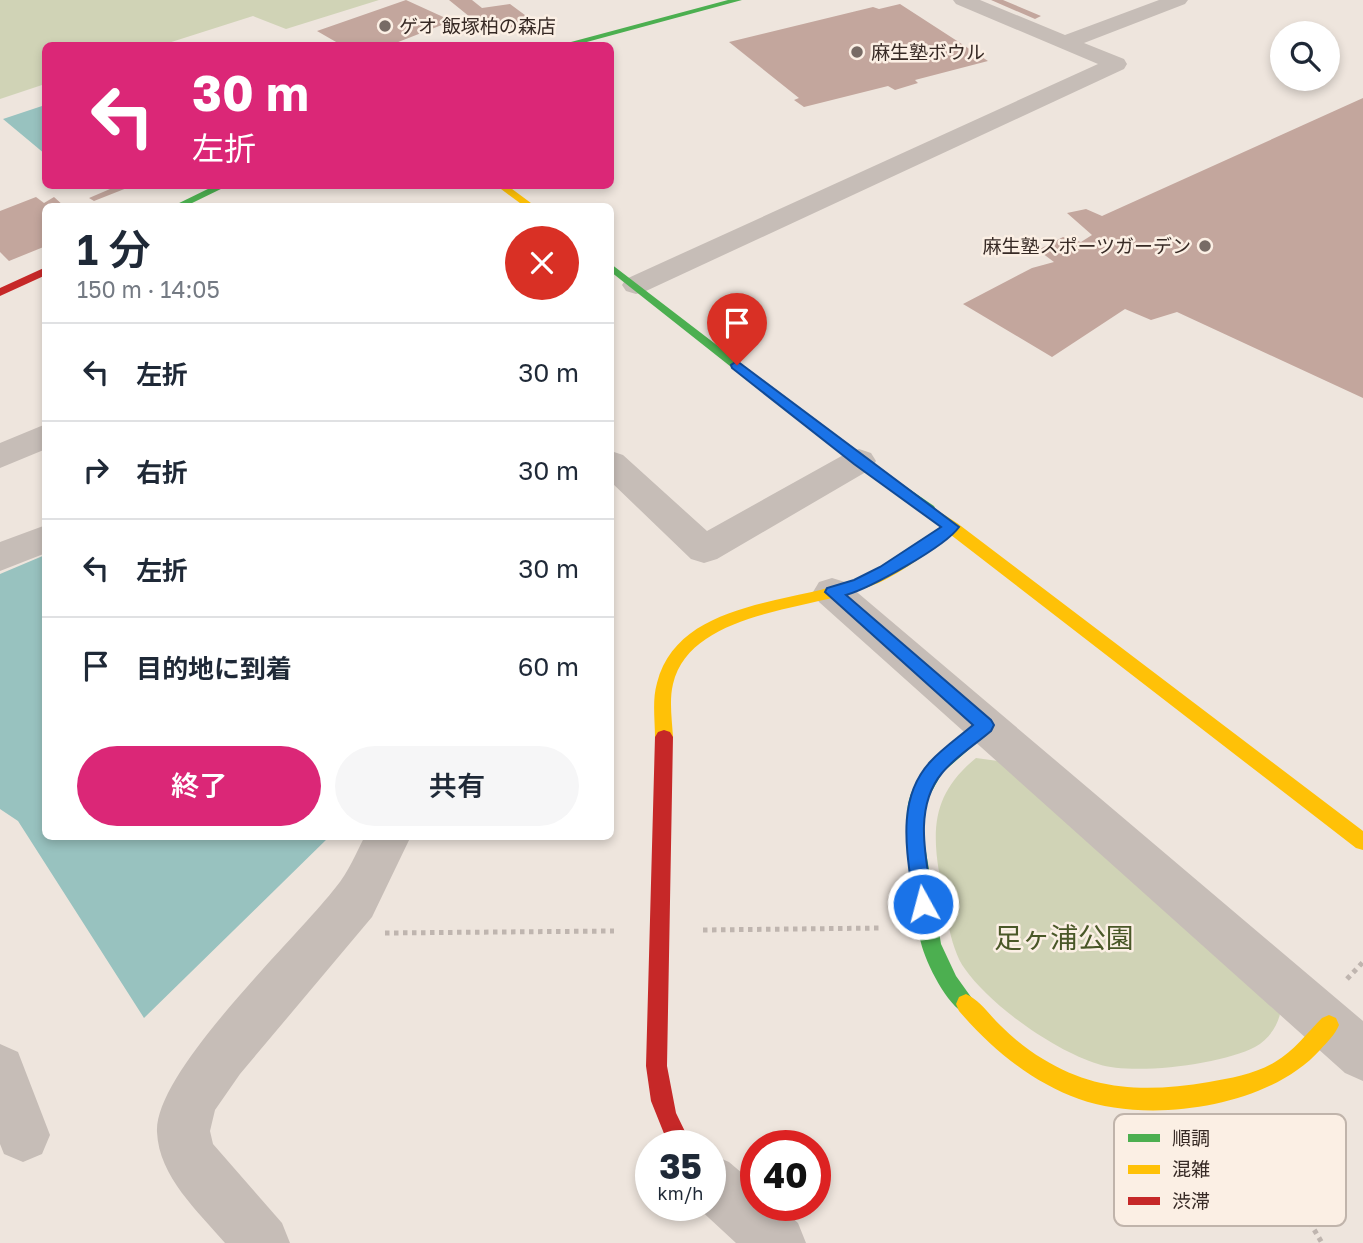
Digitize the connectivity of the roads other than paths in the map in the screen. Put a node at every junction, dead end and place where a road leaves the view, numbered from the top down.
1 (738, 0) edge
2 (963, 0) edge
3 (1178, 0) edge
4 (575, 42) edge
5 (1066, 42) junction
6 (215, 189) edge
7 (506, 189) edge
8 (185, 203) edge
9 (526, 203) edge
10 (614, 269) edge
11 (42, 272) edge
12 (636, 285) junction
13 (0, 292) edge
14 (42, 437) edge
15 (0, 456) edge
16 (859, 461) junction
17 (614, 466) edge
18 (952, 527) junction
19 (42, 540) edge
20 (0, 557) edge
21 (832, 592) junction
22 (985, 725) junction
23 (387, 840) edge
24 (1363, 842) edge
25 (1329, 1025) junction
26 (1363, 1055) edge
27 (0, 1070) edge
28 (671, 1130) edge
29 (23, 1135) dead end
30 (726, 1196) edge
31 (262, 1243) edge
32 (778, 1243) edge

1 - 4 main road
2 - 5 street
3 - 5 street
5 - 12 street
6 - 8 main road
7 - 9 main road
10 - 12 main road
11 - 13 main road
12 - 16 main road
14 - 15 street
16 - 17 street
16 - 18 main road
18 - 21 main road
18 - 24 main road
19 - 20 street
21 - 22 street
21 - 28 main road
22 - 25 street
22 - 25 main road
23 - 31 street
25 - 26 street
27 - 29 street
30 - 32 street

